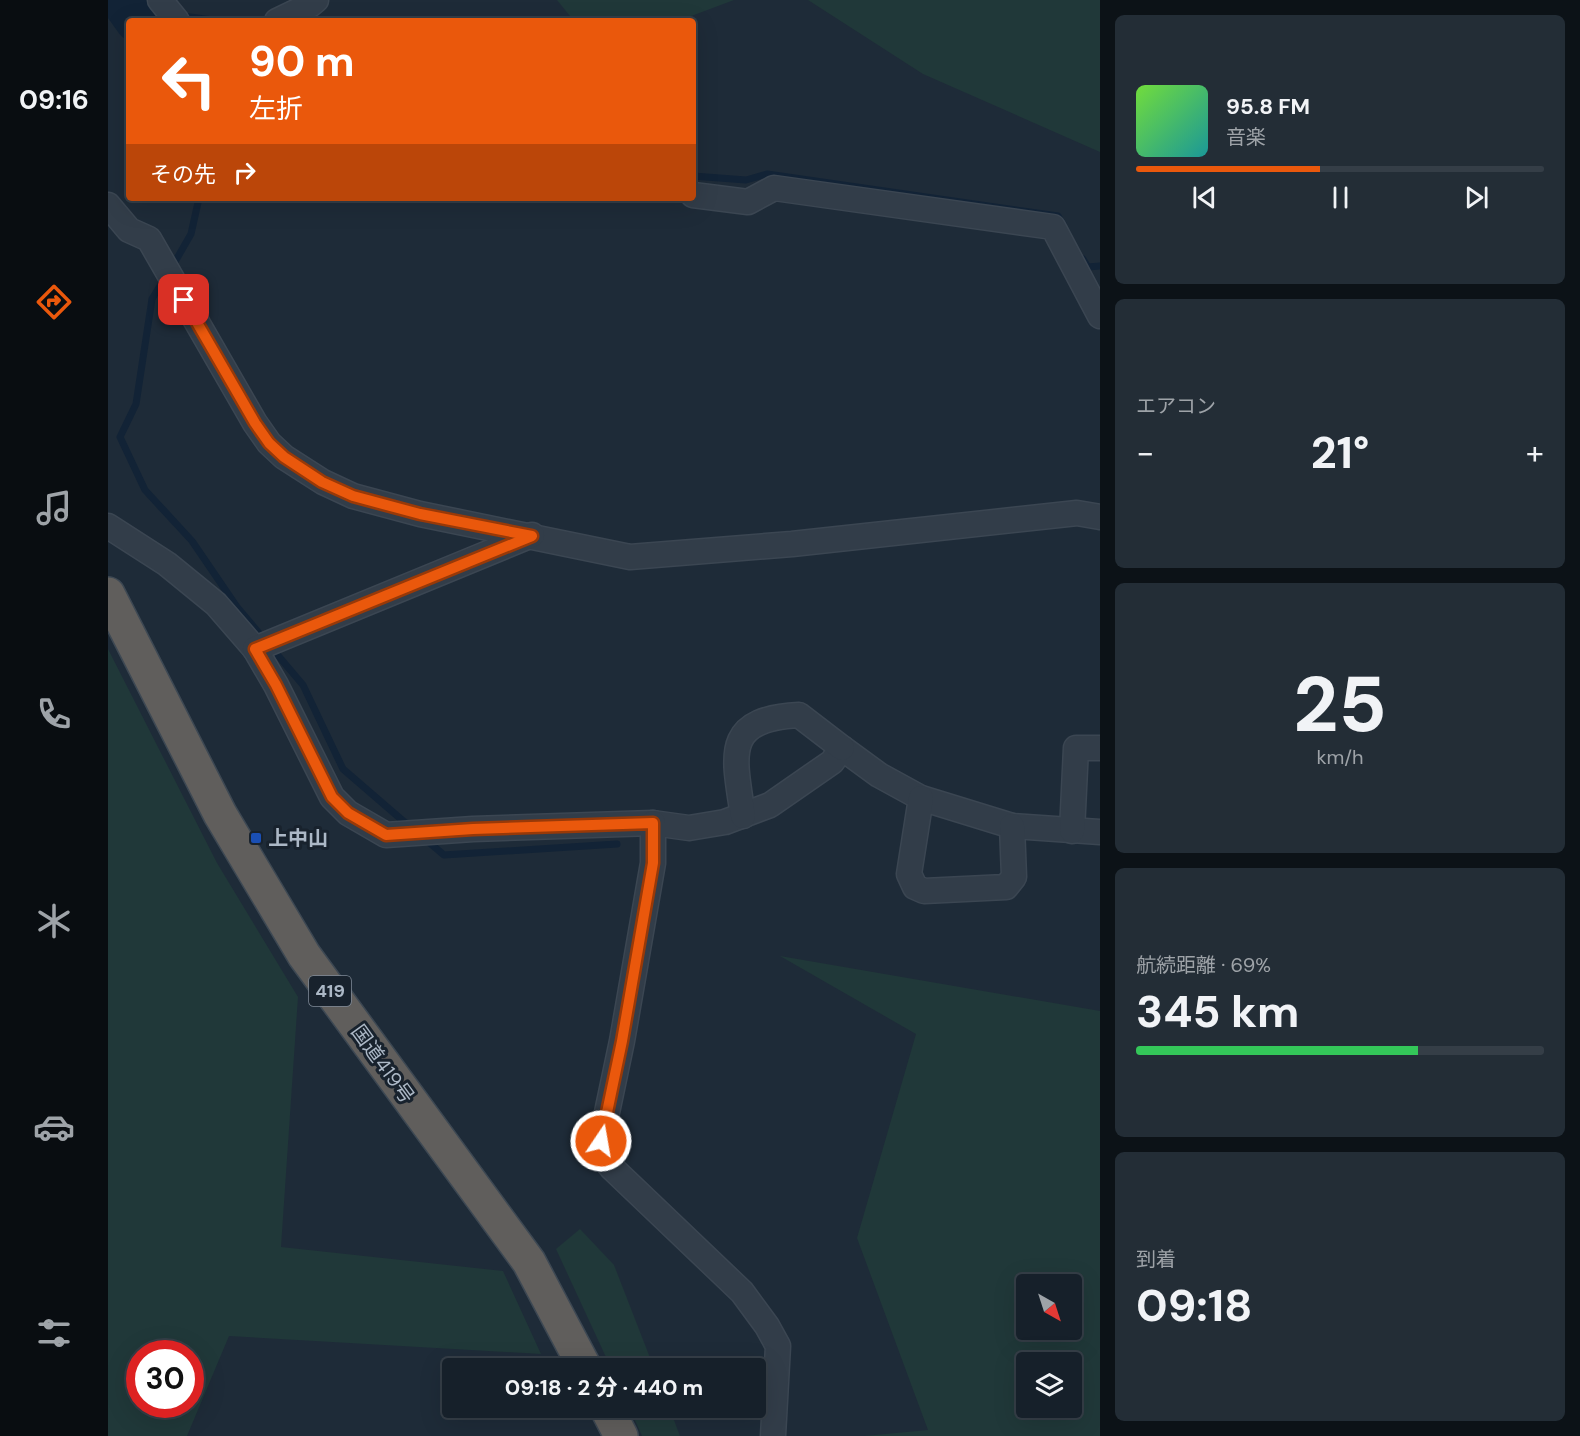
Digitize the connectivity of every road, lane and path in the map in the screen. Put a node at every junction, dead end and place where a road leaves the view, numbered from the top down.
1 (160, 0) edge
2 (316, 0) edge
3 (175, 18) edge
4 (283, 18) edge
5 (696, 195) edge
6 (108, 206) edge
7 (1100, 316) edge
8 (1100, 517) edge
9 (108, 526) edge
10 (532, 536) junction
11 (108, 594) edge
12 (255, 649) junction
13 (842, 748) junction
14 (1100, 748) edge
15 (921, 798) junction
16 (742, 816) junction
17 (653, 823) junction
18 (1012, 826) junction
19 (1072, 831) junction
20 (1100, 831) edge
21 (580, 1358) edge
22 (612, 1418) edge
23 (621, 1436) edge
24 (773, 1436) edge

1 - 3 street
2 - 4 street
5 - 7 street
6 - 10 street
8 - 10 street
9 - 12 street
10 - 12 street
11 - 21 highway, 国道419号 / 419
12 - 17 street
13 - 15 street
13 - 16 street
13 - 16 street
14 - 19 street
15 - 18 street
15 - 18 street
16 - 17 street
17 - 24 street
18 - 19 street
19 - 20 street
22 - 23 highway

